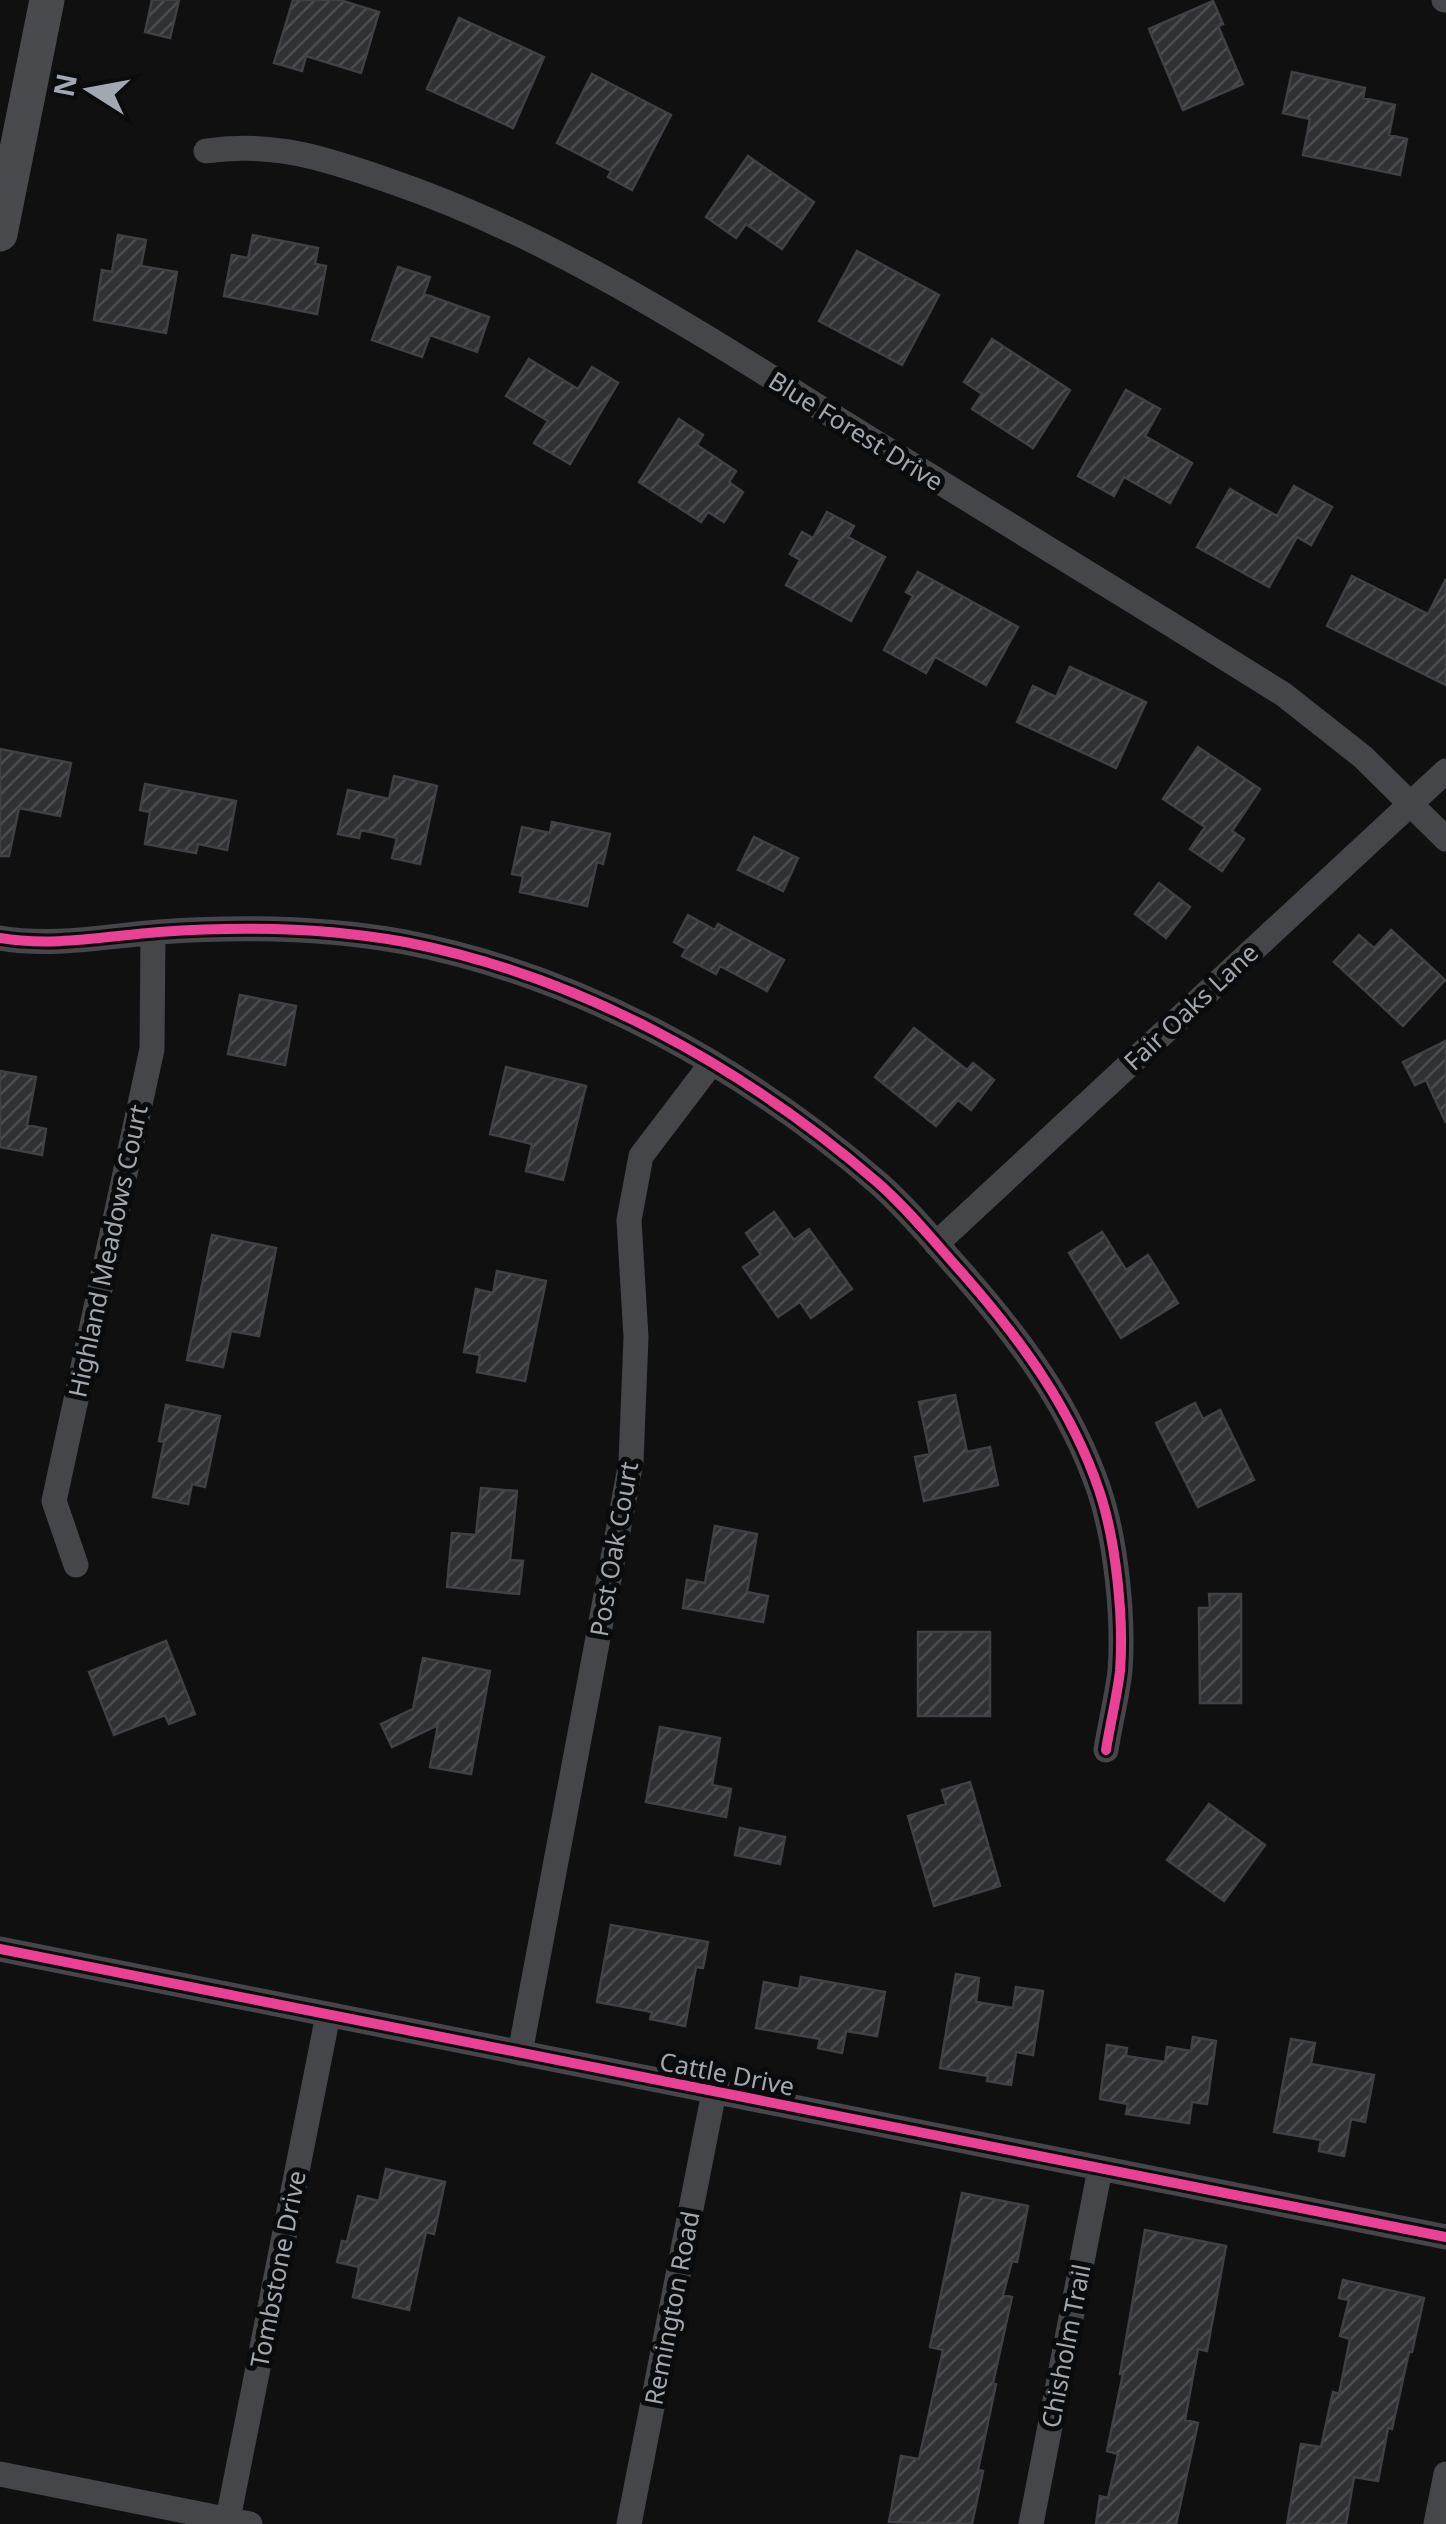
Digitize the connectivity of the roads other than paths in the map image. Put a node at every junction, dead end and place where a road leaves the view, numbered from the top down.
1 (47, 0) edge
2 (206, 151) dead end
3 (0, 234) edge
4 (1446, 770) edge
5 (1411, 804) junction
6 (1446, 838) edge
7 (153, 932) junction
8 (0, 938) edge
9 (710, 1064) junction
10 (936, 1244) junction
11 (76, 1565) dead end
12 (1106, 1750) dead end
13 (0, 1949) edge
14 (328, 2014) junction
15 (520, 2053) junction
16 (714, 2092) junction
17 (1100, 2169) junction
18 (1446, 2237) edge
19 (0, 2474) edge
20 (1446, 2474) edge
21 (235, 2522) edge
22 (629, 2524) edge
23 (1032, 2524) edge
24 (1436, 2524) edge

1 - 3 street
2 - 5 street, Blue Forest Drive
4 - 5 street, Fair Oaks Lane
5 - 6 street, Blue Forest Drive
5 - 10 street, Fair Oaks Lane
7 - 8 street
7 - 9 street
7 - 11 street, Highland Meadows Court
9 - 10 street
9 - 15 street, Post Oak Court
10 - 12 street
13 - 14 street, Cattle Drive
14 - 15 street, Cattle Drive
14 - 21 street, Tombstone Drive
15 - 16 street, Cattle Drive
16 - 17 street, Cattle Drive
16 - 22 street, Remington Road
17 - 18 street, Cattle Drive
17 - 23 street, Chisholm Trail
19 - 21 street
20 - 24 street

